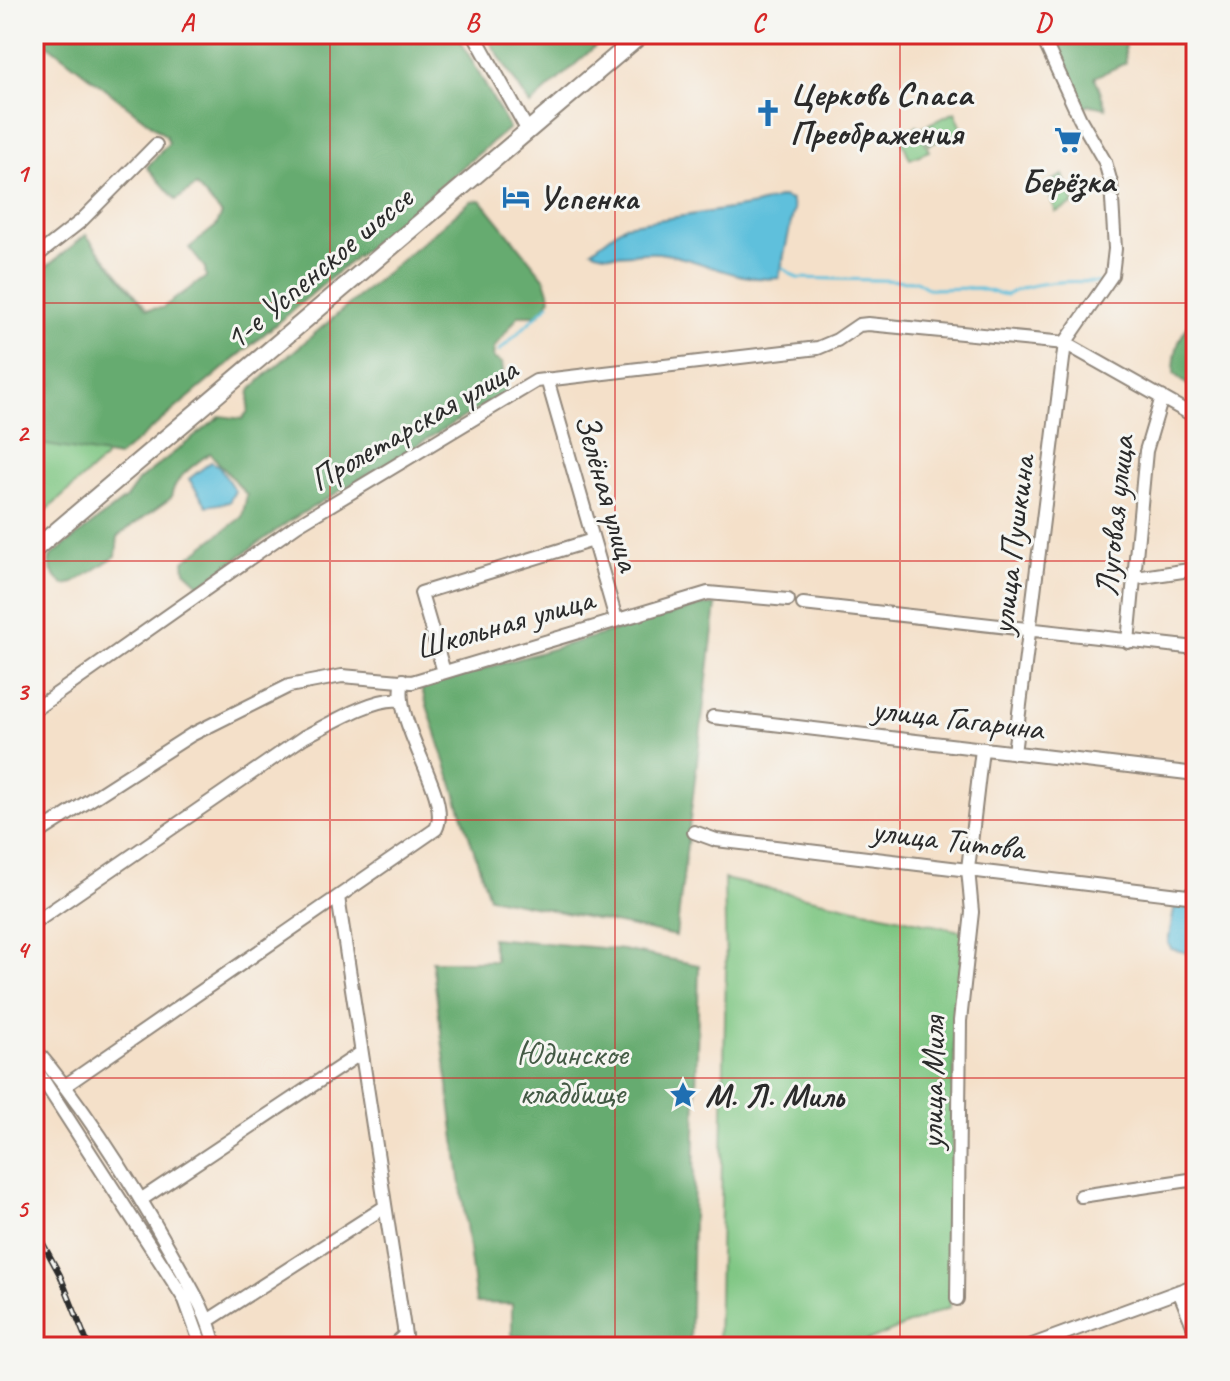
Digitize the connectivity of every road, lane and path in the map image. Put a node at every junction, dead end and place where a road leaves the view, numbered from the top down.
1 (474, 34) edge
2 (642, 34) edge
3 (1041, 34) edge
4 (528, 131) junction
5 (156, 145) dead end
6 (35, 254) edge
7 (1065, 343) junction
8 (547, 379) junction
9 (1162, 397) junction
10 (1196, 417) edge
11 (593, 540) junction
12 (34, 550) edge
13 (1196, 569) edge
14 (1136, 578) junction
15 (788, 600) dead end
16 (803, 604) dead end
17 (616, 619) junction
18 (1030, 632) junction
19 (1128, 642) junction
20 (1196, 648) edge
21 (444, 672) junction
22 (403, 680) junction
23 (399, 700) junction
24 (34, 710) edge
25 (713, 717) dead end
26 (982, 749) junction
27 (1014, 753) junction
28 (1196, 774) edge
29 (694, 832) dead end
30 (34, 836) edge
31 (968, 869) junction
32 (338, 897) junction
33 (1196, 897) edge
34 (34, 923) edge
35 (34, 1048) edge
36 (361, 1053) junction
37 (34, 1066) edge
38 (66, 1085) junction
39 (1196, 1179) edge
40 (1081, 1196) dead end
41 (142, 1199) junction
42 (383, 1208) junction
43 (1196, 1285) edge
44 (1179, 1291) junction
45 (957, 1299) dead end
46 (209, 1320) junction
47 (1196, 1333) edge
48 (202, 1347) edge
49 (215, 1347) edge
50 (392, 1347) edge
51 (1027, 1347) edge

1 - 4 street
2 - 4 main road, 1-е Успенское шоссе
3 - 7 street
4 - 12 main road, 1-е Успенское шоссе
5 - 6 street
7 - 8 street, Пролетарская улица
7 - 9 street
7 - 18 street, улица Пушкина
8 - 11 street, Зелёная улица
8 - 24 street, Пролетарская улица
9 - 10 street
9 - 14 street, Луговая улица
11 - 17 street, Зелёная улица
11 - 21 street
13 - 14 street
14 - 19 street, Луговая улица
15 - 17 street, Школьная улица
16 - 18 street
17 - 21 street, Школьная улица
18 - 19 street
18 - 27 street, улица Пушкина
19 - 20 street
21 - 22 street, Школьная улица
22 - 23 street
22 - 30 street, Школьная улица
23 - 32 street
23 - 34 street
25 - 26 street, улица Гагарина
26 - 27 street, улица Гагарина
26 - 31 street
27 - 28 street, улица Гагарина
29 - 31 street, улица Титова
31 - 33 street, улица Титова
31 - 45 street, улица Миля
32 - 36 street
32 - 38 street
35 - 38 street
36 - 41 street
36 - 42 street
37 - 48 street
38 - 41 street
39 - 40 street
41 - 46 street
42 - 46 street
42 - 50 street
43 - 44 street
44 - 47 street
44 - 51 street
46 - 49 street

